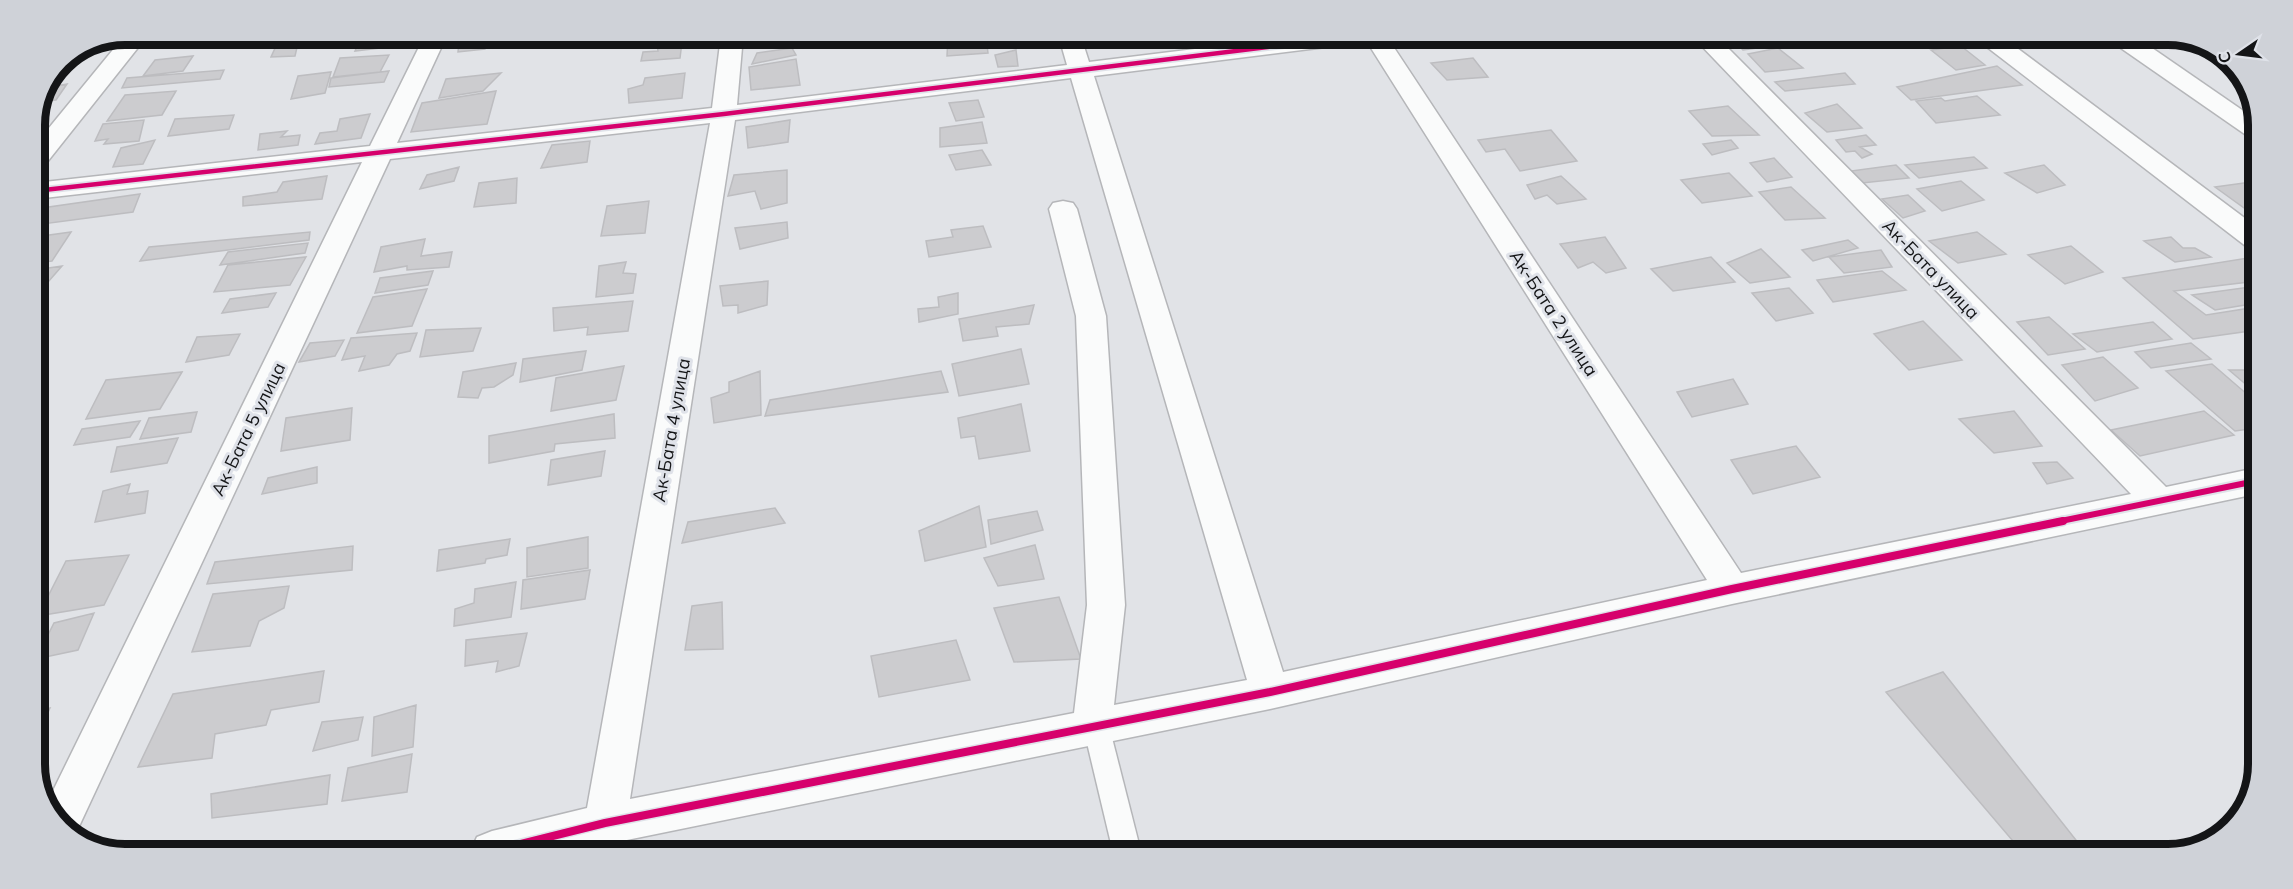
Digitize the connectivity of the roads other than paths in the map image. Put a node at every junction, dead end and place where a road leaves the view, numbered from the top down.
1 (128, 45) edge
2 (431, 45) edge
3 (731, 45) edge
4 (1073, 45) edge
5 (1285, 45) edge
6 (1380, 45) edge
7 (1712, 45) edge
8 (1999, 45) edge
9 (2132, 45) edge
10 (1081, 70) junction
11 (724, 114) junction
12 (2248, 125) edge
13 (45, 149) edge
14 (380, 153) junction
15 (45, 189) edge
16 (1063, 209) dead end
17 (2248, 233) edge
18 (2248, 483) edge
19 (2158, 500) junction
20 (1732, 589) junction
21 (1270, 692) junction
22 (1094, 727) junction
23 (63, 815) edge
24 (605, 823) junction
25 (517, 844) edge
26 (1125, 844) edge

1 - 13 main road
2 - 14 main road, Ак-Бата 5 улица
3 - 11 main road, Ак-Бата 4 улица
4 - 10 main road
5 - 10 main road
6 - 20 main road, Ак-Бата 2 улица
7 - 19 main road, Ак-Бата улица
8 - 17 main road
9 - 12 main road
10 - 11 main road
10 - 21 main road
11 - 14 main road
11 - 24 main road, Ак-Бата 4 улица
14 - 15 main road
14 - 23 main road, Ак-Бата 5 улица
16 - 22 main road
18 - 19 main road
19 - 20 main road
20 - 21 main road
21 - 22 main road
22 - 24 main road
22 - 26 lane
24 - 25 main road

